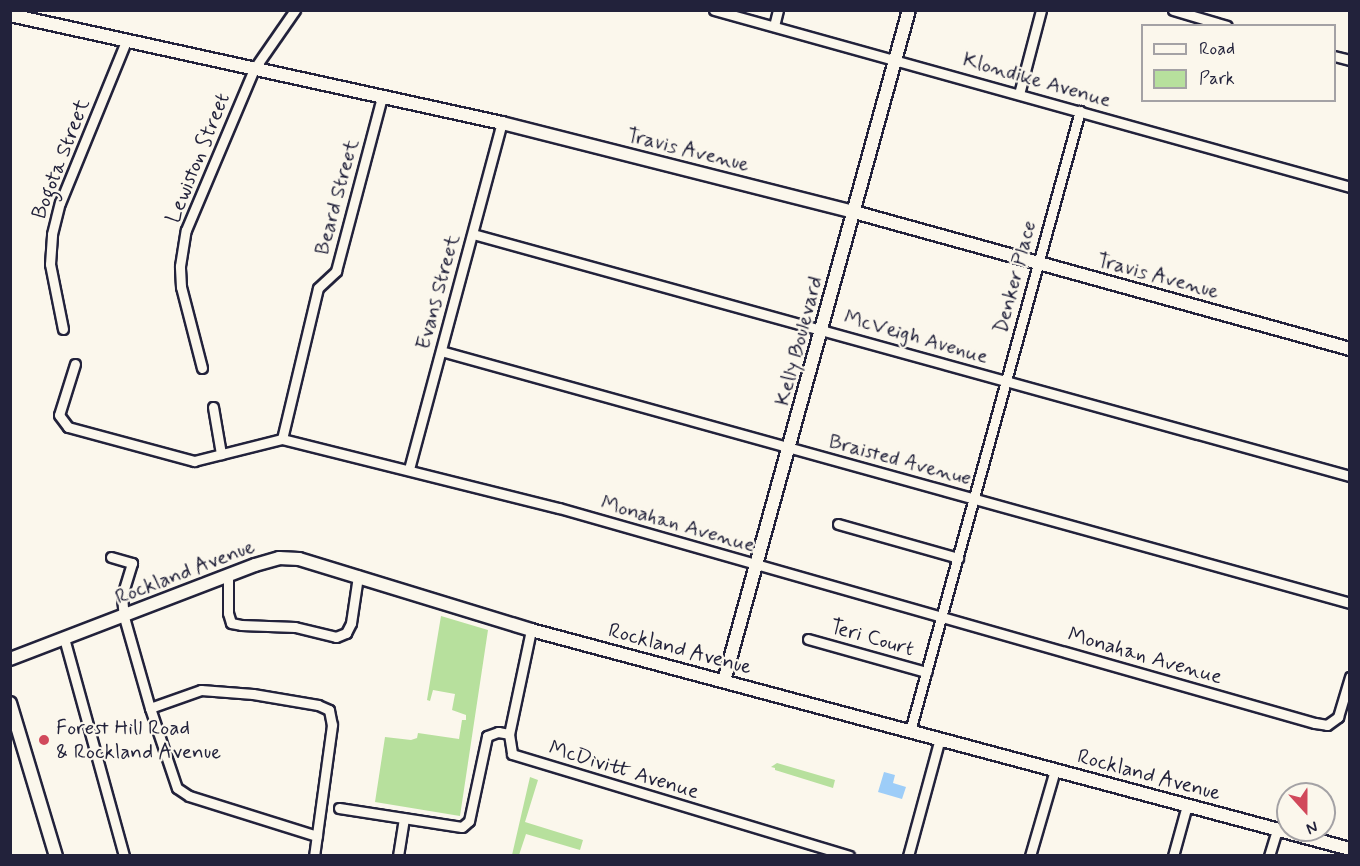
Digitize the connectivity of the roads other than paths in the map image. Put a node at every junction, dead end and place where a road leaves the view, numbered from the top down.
1 (295, 10) edge
2 (714, 10) edge
3 (778, 10) edge
4 (909, 10) edge
5 (1041, 10) edge
6 (1173, 10) edge
7 (10, 15) edge
8 (1220, 24) edge
9 (774, 26) junction
10 (126, 41) junction
11 (895, 60) junction
12 (254, 69) junction
13 (1018, 94) junction
14 (382, 97) junction
15 (1080, 111) junction
16 (502, 123) junction
17 (1350, 187) edge
18 (854, 212) junction
19 (473, 234) junction
20 (1038, 263) junction
21 (63, 329) dead end
22 (822, 330) junction
23 (1350, 349) edge
24 (441, 351) junction
25 (75, 364) dead end
26 (202, 368) dead end
27 (1006, 381) junction
28 (213, 407) dead end
29 (282, 439) junction
30 (789, 448) junction
31 (221, 454) junction
32 (409, 469) junction
33 (1350, 476) edge
34 (974, 499) junction
35 (838, 524) dead end
36 (111, 556) dead end
37 (958, 558) junction
38 (757, 566) junction
39 (228, 575) junction
40 (358, 576) junction
41 (1350, 603) edge
42 (124, 616) junction
43 (941, 617) junction
44 (531, 630) junction
45 (64, 638) junction
46 (808, 639) dead end
47 (10, 659) edge
48 (926, 672) junction
49 (1350, 677) edge
50 (724, 681) junction
51 (10, 703) edge
52 (150, 708) junction
53 (910, 731) junction
54 (509, 734) junction
55 (940, 738) junction
56 (1055, 770) junction
57 (1187, 805) junction
58 (339, 808) dead end
59 (404, 818) junction
60 (1276, 829) edge
61 (1276, 832) edge
62 (317, 836) junction
63 (1324, 842) edge
64 (1350, 849) edge
65 (56, 855) edge
66 (124, 855) edge
67 (314, 855) edge
68 (398, 855) edge
69 (849, 855) edge
70 (908, 855) edge
71 (1030, 855) edge
72 (1173, 855) edge
73 (1269, 855) edge

1 - 12 street, Lewiston Street
2 - 9 street, Klondike Avenue
3 - 9 street
4 - 11 street, Kelly Boulevard
5 - 13 street
6 - 8 street
7 - 10 street, Travis Avenue
9 - 11 street, Klondike Avenue
10 - 12 street, Travis Avenue
10 - 21 street, Bogota Street
11 - 13 street, Klondike Avenue
11 - 18 street, Kelly Boulevard
12 - 14 street, Travis Avenue
12 - 26 street, Lewiston Street
13 - 15 street, Klondike Avenue
14 - 16 street, Travis Avenue
14 - 29 street, Beard Street
15 - 17 street, Klondike Avenue
15 - 20 street, Denker Place
16 - 18 street, Travis Avenue
16 - 19 street, Evans Street
18 - 20 street, Travis Avenue
18 - 22 street, Kelly Boulevard
19 - 22 street, McVeigh Avenue
19 - 24 street, Evans Street
20 - 23 street, Travis Avenue
20 - 27 street, Denker Place
22 - 27 street, McVeigh Avenue
22 - 30 street, Kelly Boulevard
24 - 30 street, Braisted Avenue
24 - 32 street, Evans Street
25 - 31 street, Monahan Avenue
27 - 33 street, McVeigh Avenue
27 - 34 street, Denker Place
28 - 31 street
29 - 31 street, Monahan Avenue
29 - 32 street, Monahan Avenue
30 - 34 street, Braisted Avenue
30 - 38 street, Kelly Boulevard
32 - 38 street, Monahan Avenue
34 - 37 street, Denker Place
34 - 41 street, Braisted Avenue
35 - 37 street
36 - 42 street
37 - 43 street, Denker Place
38 - 43 street, Monahan Avenue
38 - 50 street, Kelly Boulevard
39 - 40 street, Rockland Avenue
39 - 40 street
39 - 42 street, Rockland Avenue
40 - 44 street, Rockland Avenue
42 - 45 street, Rockland Avenue
42 - 52 street
43 - 48 street, Denker Place
43 - 49 street, Monahan Avenue
44 - 50 street, Rockland Avenue
44 - 54 street
45 - 47 street, Rockland Avenue
45 - 66 street
46 - 48 street, Teri Court
48 - 53 street, Denker Place
50 - 53 street, Rockland Avenue
51 - 65 street
52 - 62 street
52 - 62 street
53 - 55 street, Rockland Avenue
54 - 59 street
54 - 69 street, McDivitt Avenue
55 - 56 street, Rockland Avenue
55 - 70 street
56 - 57 street, Rockland Avenue
56 - 71 street
57 - 60 street, Rockland Avenue
57 - 72 street
58 - 59 street
59 - 68 street
61 - 73 street
62 - 67 street
63 - 64 street, Rockland Avenue

